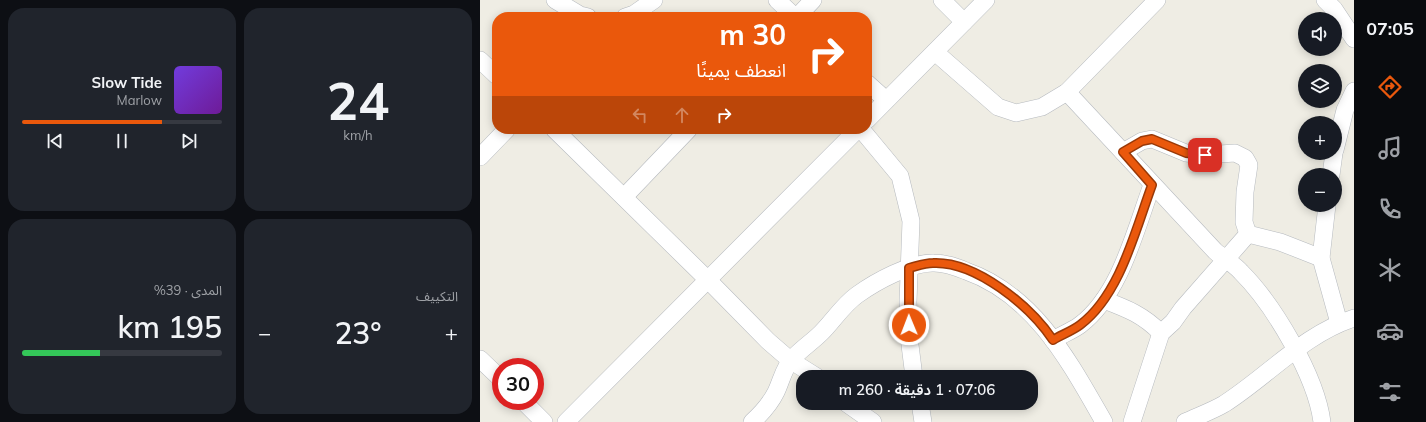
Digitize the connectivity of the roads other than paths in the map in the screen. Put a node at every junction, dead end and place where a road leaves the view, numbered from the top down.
1 (555, 0) edge
2 (654, 0) edge
3 (777, 0) edge
4 (813, 0) edge
5 (942, 0) edge
6 (986, 0) edge
7 (1157, 0) edge
8 (1325, 0) edge
9 (575, 12) edge
10 (637, 12) edge
11 (790, 12) edge
12 (801, 12) edge
13 (964, 22) junction
14 (1354, 39) edge
15 (935, 52) junction
16 (480, 60) edge
17 (492, 71) edge
18 (872, 87) edge
19 (1354, 91) edge
20 (1067, 92) junction
21 (886, 100) junction
22 (872, 115) edge
23 (1342, 122) edge
24 (502, 134) edge
25 (559, 134) edge
26 (684, 134) edge
27 (855, 134) edge
28 (864, 134) edge
29 (1123, 152) junction
30 (480, 157) edge
31 (1152, 185) junction
32 (624, 197) junction
33 (1326, 212) edge
34 (1248, 234) junction
35 (1321, 258) junction
36 (1226, 260) junction
37 (909, 268) junction
38 (708, 280) junction
39 (1104, 300) junction
40 (1346, 321) edge
41 (1161, 333) junction
42 (1053, 340) junction
43 (1296, 350) junction
44 (480, 359) edge
45 (790, 360) junction
46 (806, 370) edge
47 (913, 370) edge
48 (492, 371) edge
49 (532, 410) edge
50 (856, 410) edge
51 (921, 410) edge
52 (544, 422) edge
53 (566, 422) edge
54 (752, 422) edge
55 (873, 422) edge
56 (923, 422) edge
57 (1104, 422) edge
58 (1132, 422) edge
59 (1185, 422) edge
60 (1322, 422) edge

1 - 9 street
2 - 10 street
3 - 11 street
4 - 12 street
5 - 13 street
6 - 13 street
7 - 20 street
8 - 14 street
13 - 15 street
15 - 20 street
15 - 21 street
16 - 17 street
18 - 21 street
19 - 23 street
20 - 29 street
21 - 22 street
24 - 30 street
25 - 32 street
26 - 32 street
27 - 38 street
28 - 37 street
29 - 31 street
29 - 34 street
31 - 36 street
31 - 39 street
32 - 38 street
33 - 35 street
34 - 35 street
34 - 36 street
35 - 40 street
36 - 41 street
36 - 43 street
37 - 42 street
37 - 45 street
37 - 47 street
38 - 45 street
38 - 53 street
39 - 41 street
39 - 42 street
40 - 43 street
41 - 58 street
42 - 57 street
43 - 59 street
43 - 60 street
44 - 48 street
45 - 46 street
45 - 54 street
49 - 52 street
50 - 55 street
51 - 56 street

